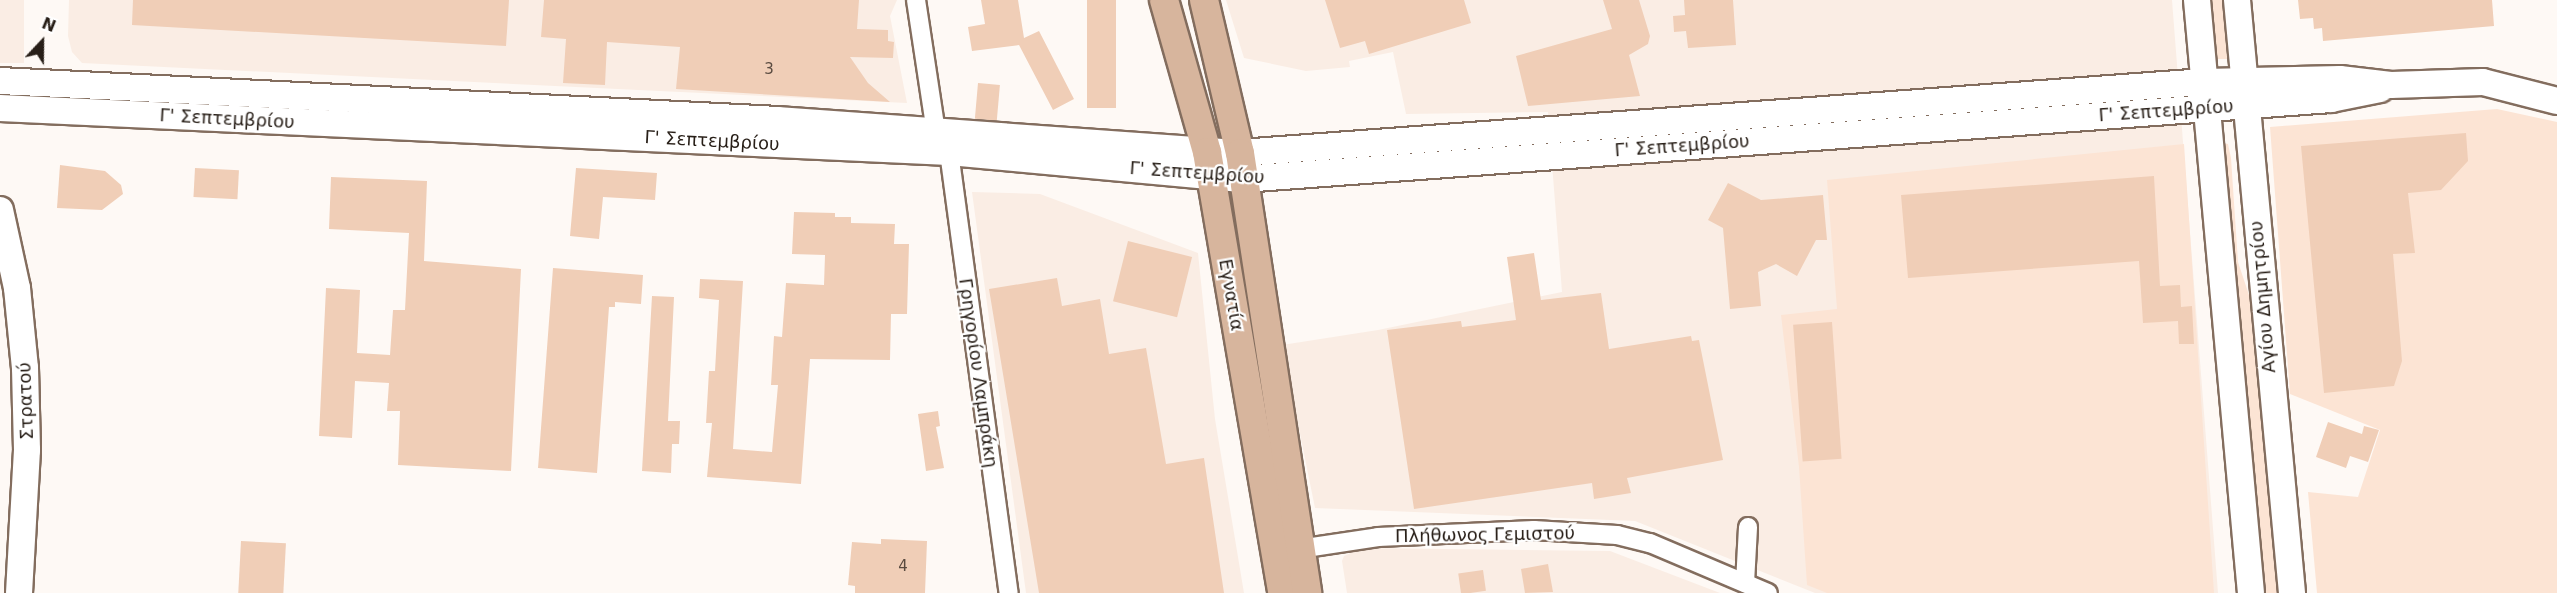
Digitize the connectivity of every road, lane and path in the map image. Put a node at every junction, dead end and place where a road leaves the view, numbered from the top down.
1 (916, 0) edge
2 (1164, 0) edge
3 (1204, 0) edge
4 (2197, 0) edge
5 (2237, 0) edge
6 (0, 81) edge
7 (2205, 82) junction
8 (2245, 94) junction
9 (2557, 101) edge
10 (0, 108) edge
11 (2207, 109) junction
12 (589, 123) junction
13 (943, 142) junction
14 (1209, 164) junction
15 (1241, 166) junction
16 (0, 210) edge
17 (1748, 527) dead end
18 (1299, 549) junction
19 (1745, 583) junction
20 (19, 593) edge
21 (1009, 593) edge
22 (1282, 593) edge
23 (1307, 593) edge
24 (1768, 593) edge
25 (2251, 593) edge
26 (2292, 593) edge

1 - 13 street, Γρηγορίου Λαμπράκη
2 - 14 main road, Εγνατία
3 - 15 main road, Εγνατία
4 - 7 main road
5 - 8 main road, Αγίου Δημητρίου
6 - 12 main road, Γ' Σεπτεμβρίου
7 - 8 main road, Γ' Σεπτεμβρίου
7 - 11 main road
7 - 15 main road, Γ' Σεπτεμβρίου
8 - 9 main road, Γ' Σεπτεμβρίου
8 - 11 main road, Γ' Σεπτεμβρίου
8 - 26 main road, Αγίου Δημητρίου
10 - 12 main road, Γ' Σεπτεμβρίου
11 - 15 main road, Γ' Σεπτεμβρίου
11 - 25 main road
12 - 13 main road, Γ' Σεπτεμβρίου
13 - 14 main road, Γ' Σεπτεμβρίου
13 - 21 street, Γρηγορίου Λαμπράκη
14 - 15 main road, Γ' Σεπτεμβρίου
14 - 22 main road, Εγνατία
15 - 18 main road, Εγνατία
16 - 20 main road, Στρατού
17 - 19 street
18 - 19 street, Πλήθωνος Γεμιστού
18 - 23 main road, Εγνατία
19 - 24 street, Πλήθωνος Γεμιστού

